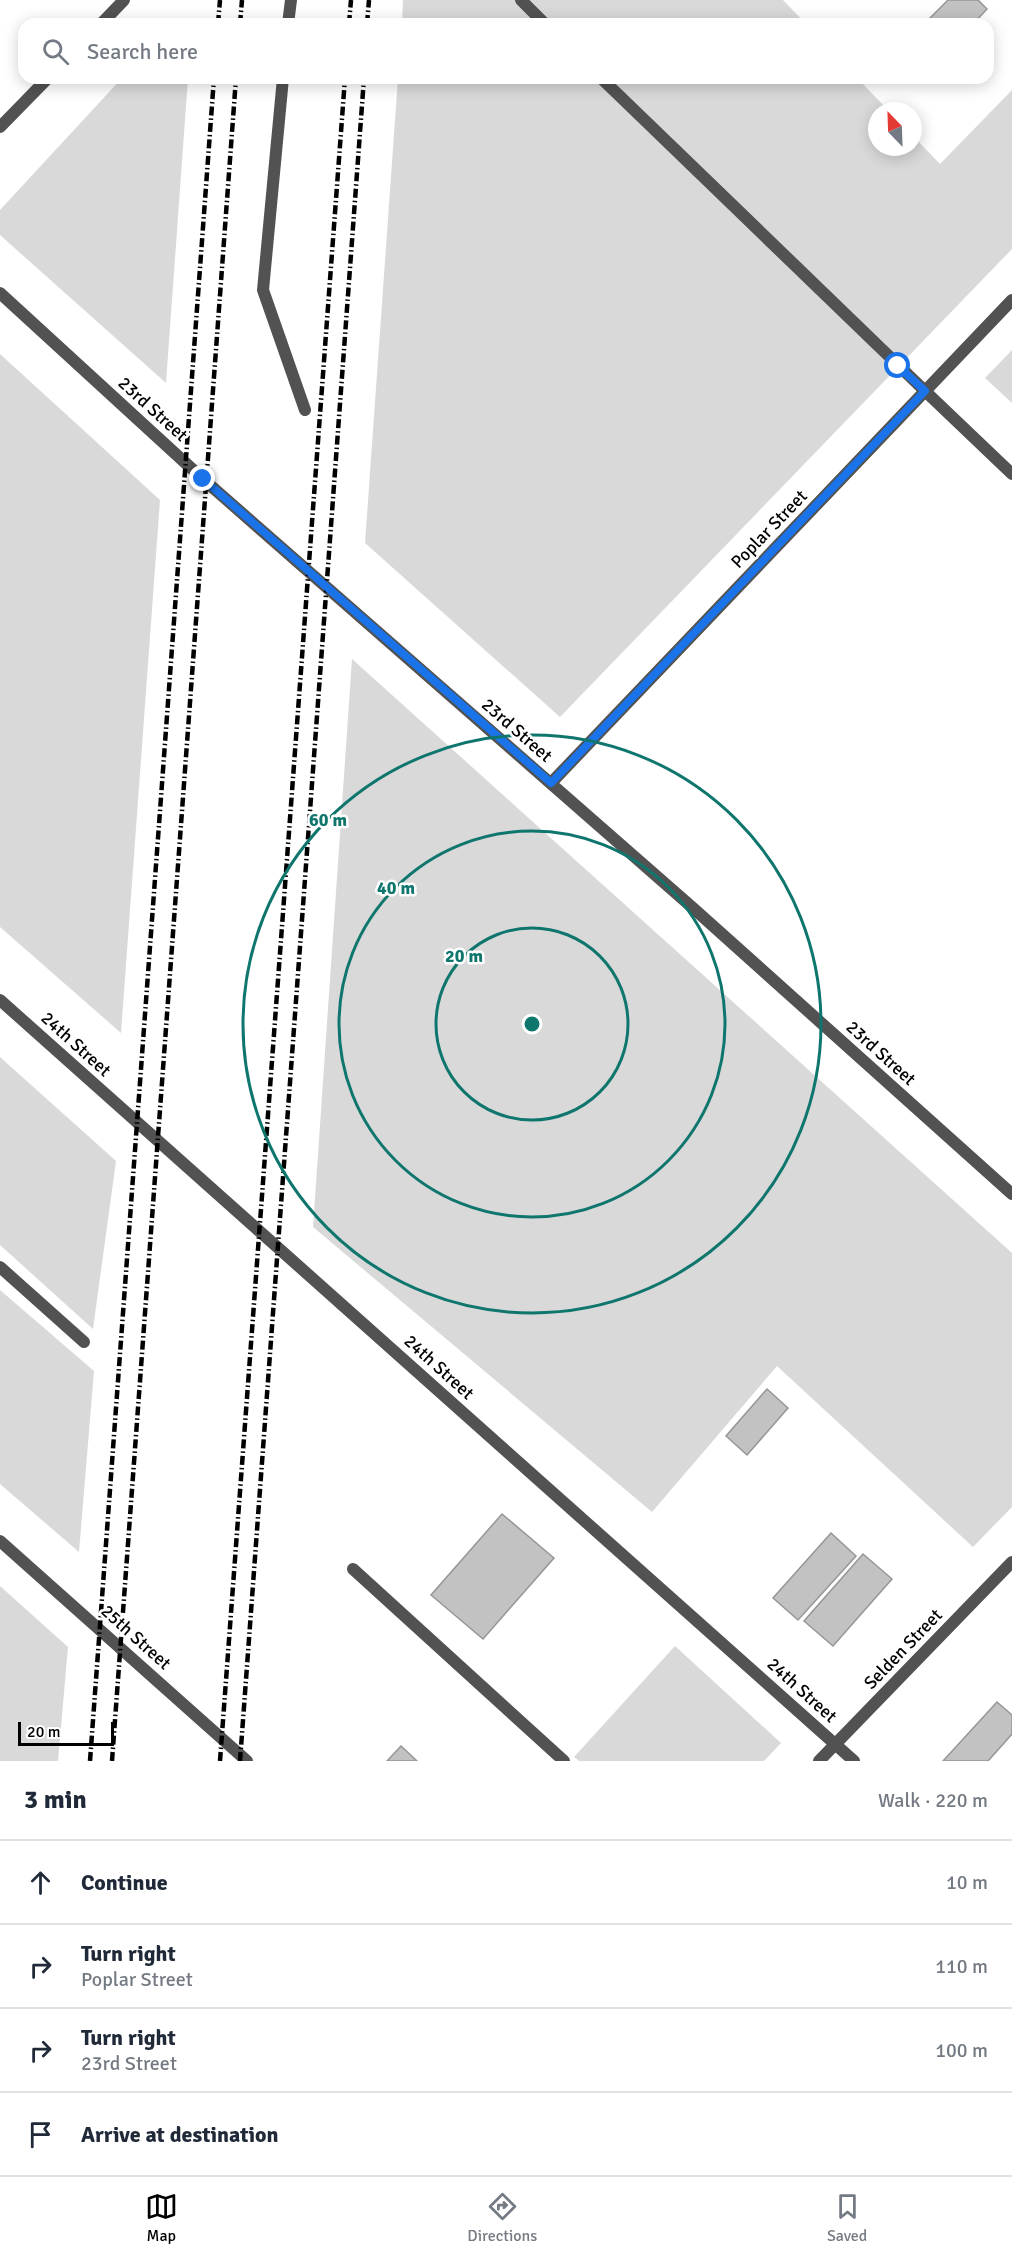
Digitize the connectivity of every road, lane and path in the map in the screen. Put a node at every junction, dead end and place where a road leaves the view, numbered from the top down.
1 (124, 0) edge
2 (291, 0) edge
3 (521, 0) edge
4 (106, 18) edge
5 (289, 18) edge
6 (539, 18) edge
7 (42, 84) edge
8 (282, 84) edge
9 (607, 84) edge
10 (0, 127) edge
11 (0, 293) edge
12 (1012, 300) edge
13 (925, 391) junction
14 (305, 410) dead end
15 (1012, 474) edge
16 (551, 783) junction
17 (0, 1000) edge
18 (1012, 1194) edge
19 (0, 1267) edge
20 (84, 1342) dead end
21 (0, 1541) edge
22 (1012, 1562) edge
23 (353, 1569) dead end
24 (836, 1744) junction
25 (247, 1761) edge
26 (564, 1761) edge
27 (819, 1761) edge
28 (854, 1761) edge

1 - 4 street
2 - 5 street
3 - 6 street
7 - 10 street
8 - 14 street
9 - 13 street
11 - 16 street, 23rd Street
12 - 13 street, Poplar Street
13 - 15 street
13 - 16 street, Poplar Street
16 - 18 street, 23rd Street
17 - 24 street, 24th Street
19 - 20 street
21 - 25 street, 25th Street
22 - 24 street, Selden Street
23 - 26 street
24 - 27 street, Selden Street
24 - 28 street, 24th Street

